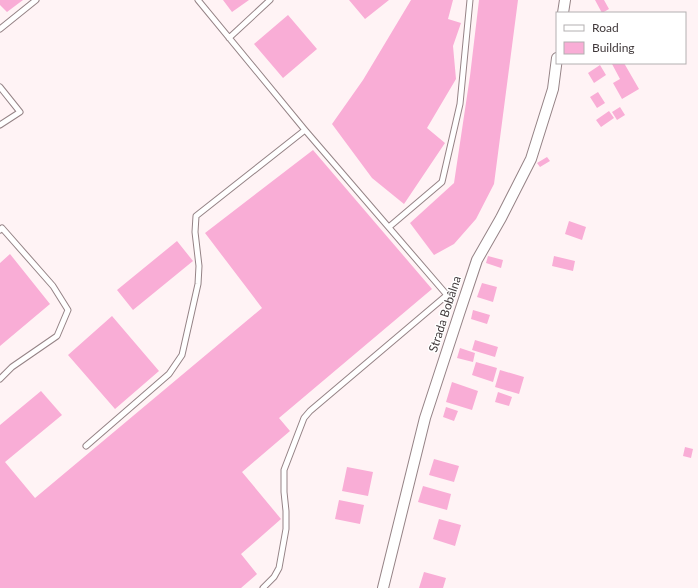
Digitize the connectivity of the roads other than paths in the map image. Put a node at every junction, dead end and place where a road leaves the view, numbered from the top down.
1 (36, 0) edge
2 (198, 0) edge
3 (270, 0) edge
4 (470, 0) edge
5 (565, 0) edge
6 (563, 12) edge
7 (0, 29) edge
8 (229, 38) junction
9 (556, 64) edge
10 (0, 87) edge
11 (0, 126) edge
12 (305, 130) junction
13 (389, 227) junction
14 (0, 230) edge
15 (0, 379) edge
16 (86, 446) dead end
17 (263, 588) edge
18 (383, 588) edge

1 - 7 lane
2 - 8 lane
3 - 8 lane
4 - 13 lane
5 - 6 street
8 - 12 lane
9 - 18 street, Strada Bobâlna
10 - 11 lane
12 - 13 lane
12 - 16 lane
13 - 17 lane
14 - 15 lane

